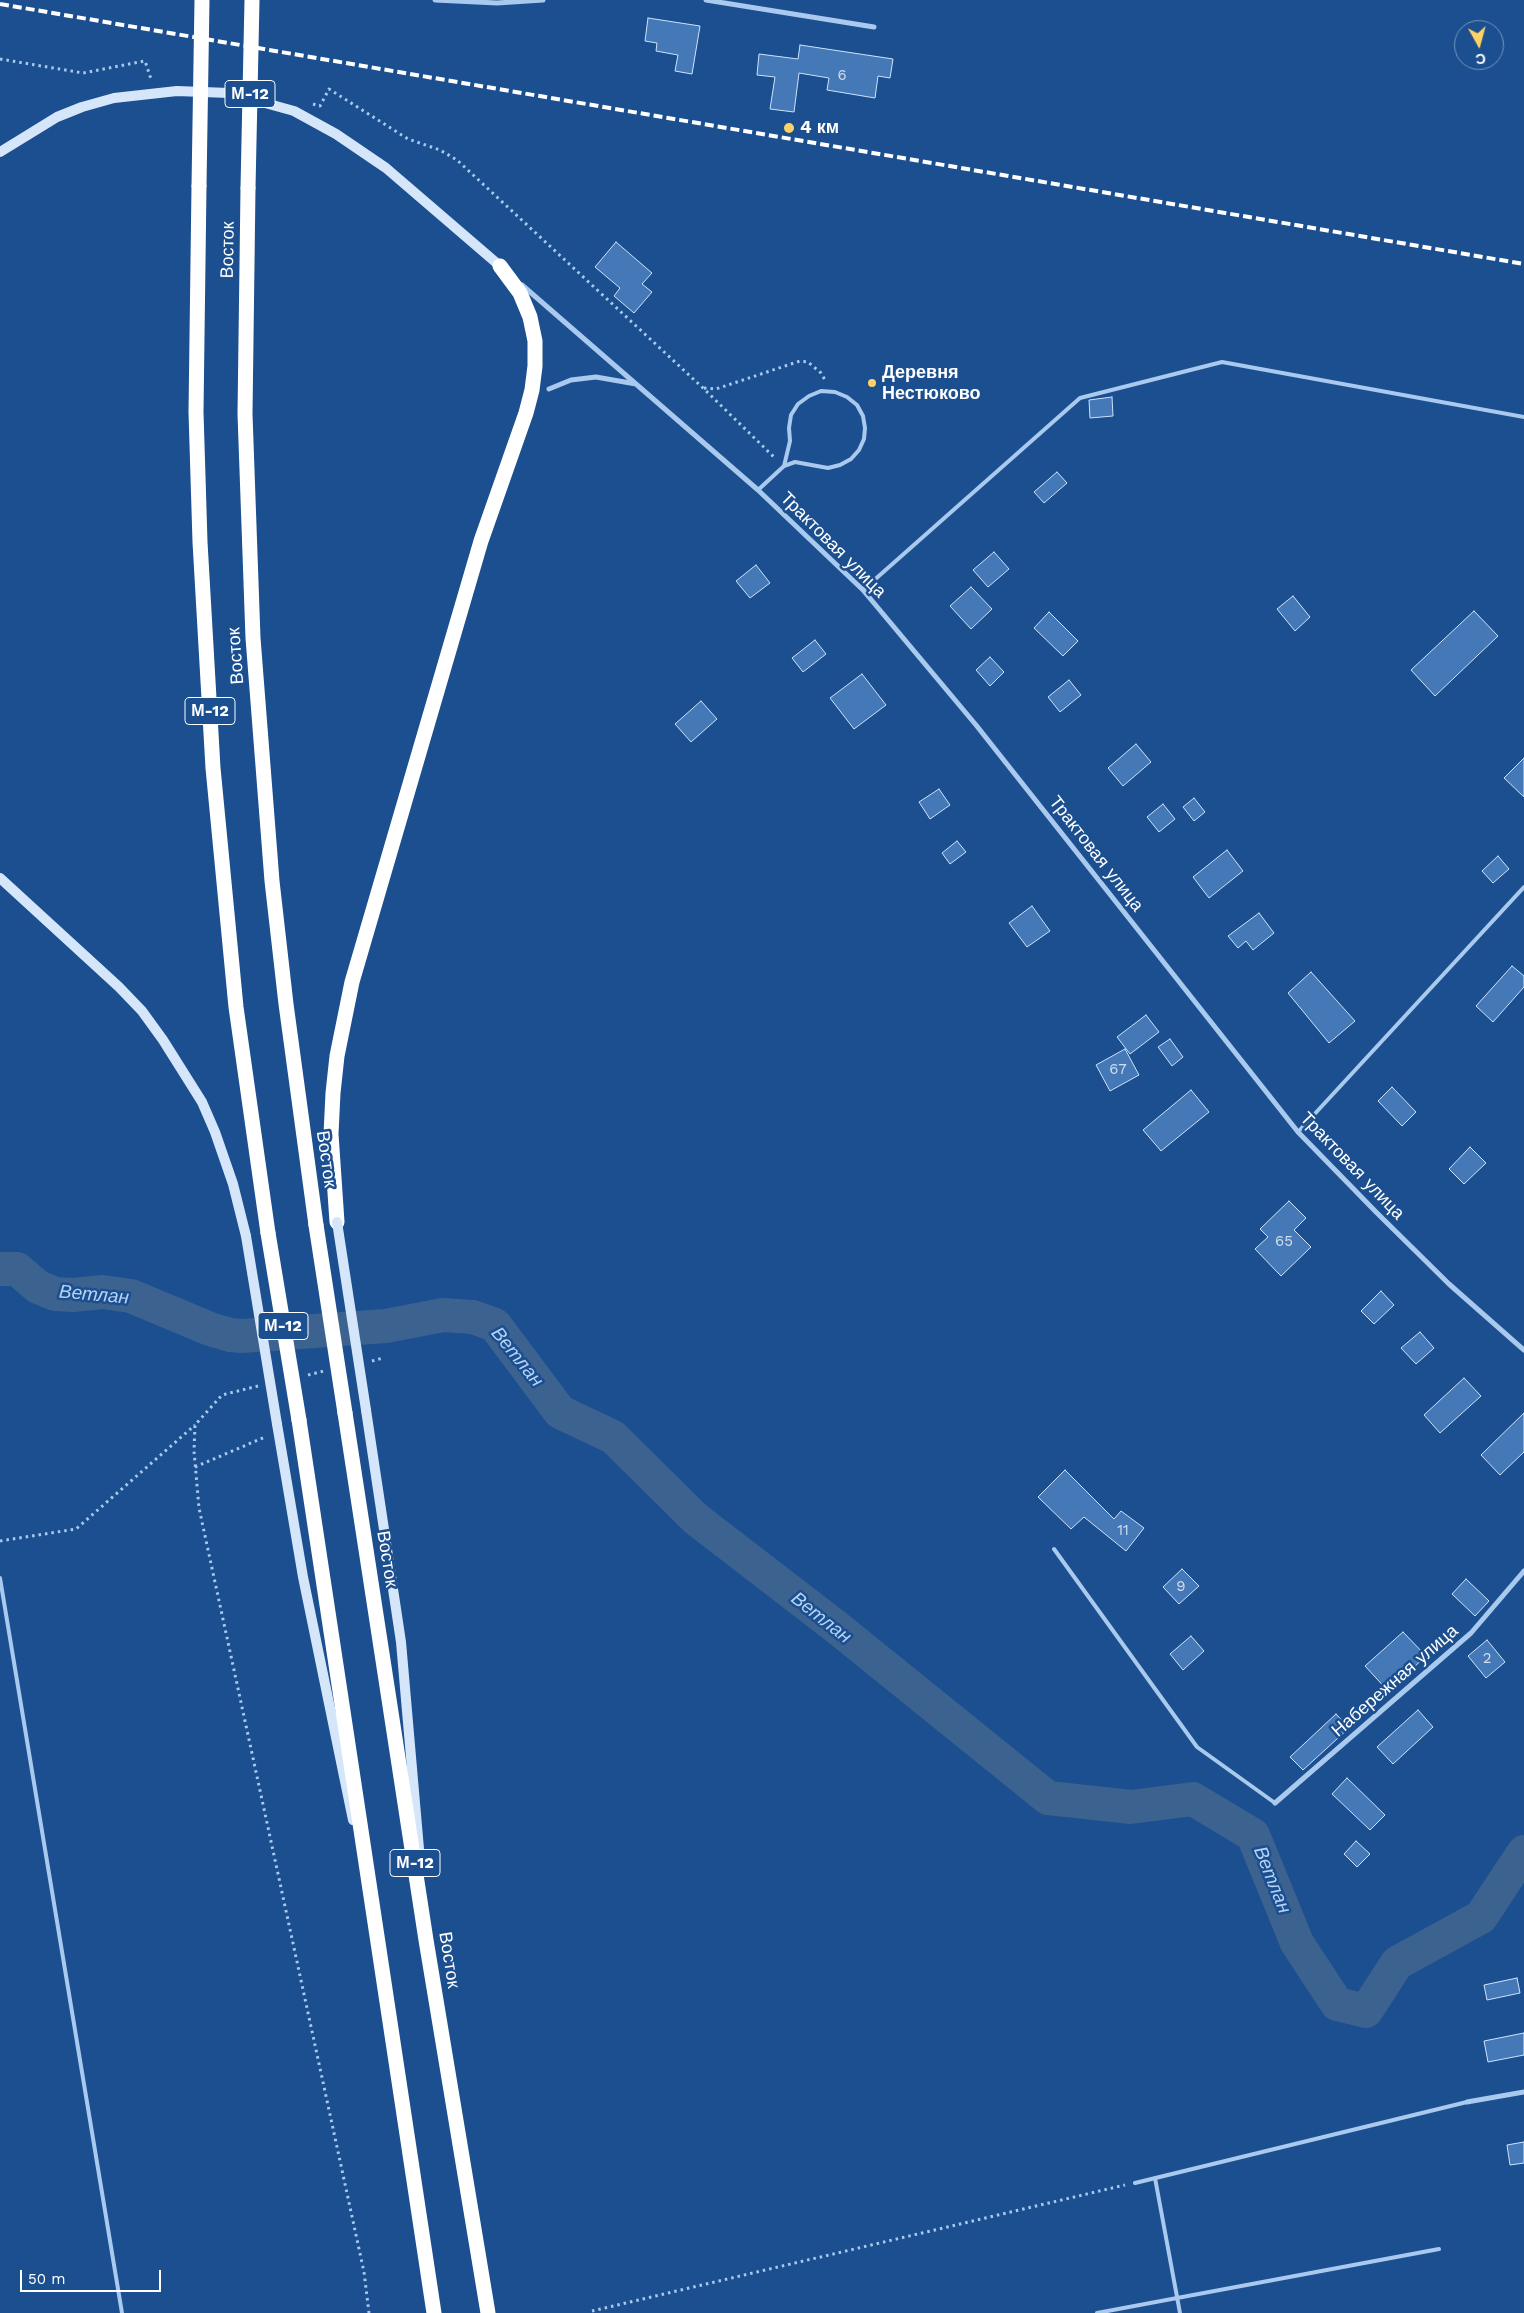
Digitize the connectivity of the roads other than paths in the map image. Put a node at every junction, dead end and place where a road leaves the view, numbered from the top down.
1 (202, 0) edge
2 (252, 0) edge
3 (435, 0) edge
4 (543, 0) edge
5 (706, 0) edge
6 (874, 27) dead end
7 (0, 152) edge
8 (500, 266) junction
9 (637, 384) junction
10 (549, 389) dead end
11 (1524, 418) edge
12 (784, 466) junction
13 (758, 490) junction
14 (863, 590) junction
15 (0, 878) edge
16 (1524, 887) edge
17 (1298, 1132) junction
18 (337, 1222) joint
19 (1524, 1350) edge
20 (1054, 1549) dead end
21 (1524, 1571) edge
22 (0, 1578) edge
23 (1275, 1802) joint
24 (426, 1940) junction
25 (378, 1946) junction
26 (1524, 2092) edge
27 (1467, 2102) joint
28 (1155, 2178) junction
29 (1135, 2182) road end
30 (1440, 2249) dead end
31 (1177, 2297) junction
32 (122, 2313) edge
33 (434, 2313) edge
34 (488, 2313) edge
35 (1097, 2313) edge
36 (1180, 2313) edge

1 - 25 highway, Восток / М-12, bridge
2 - 24 highway, Восток / М-12, bridge
3 - 4 street
5 - 6 street
7 - 8 main road
8 - 9 street, Трактовая улица
8 - 18 highway
9 - 10 street
9 - 13 street, Трактовая улица
11 - 14 lane
12 - 12 lane
12 - 13 lane
13 - 14 street, Трактовая улица
14 - 17 street, Трактовая улица
15 - 25 main road, bridge
16 - 17 lane
17 - 19 street, Трактовая улица
18 - 24 main road, bridge
20 - 23 lane
21 - 23 street, Набережная улица
22 - 32 lane
24 - 34 highway, Восток / М-12
25 - 33 highway, Восток / М-12
26 - 27 street
27 - 28 lane
28 - 29 lane
28 - 31 lane
30 - 31 lane
31 - 35 lane
31 - 36 lane

